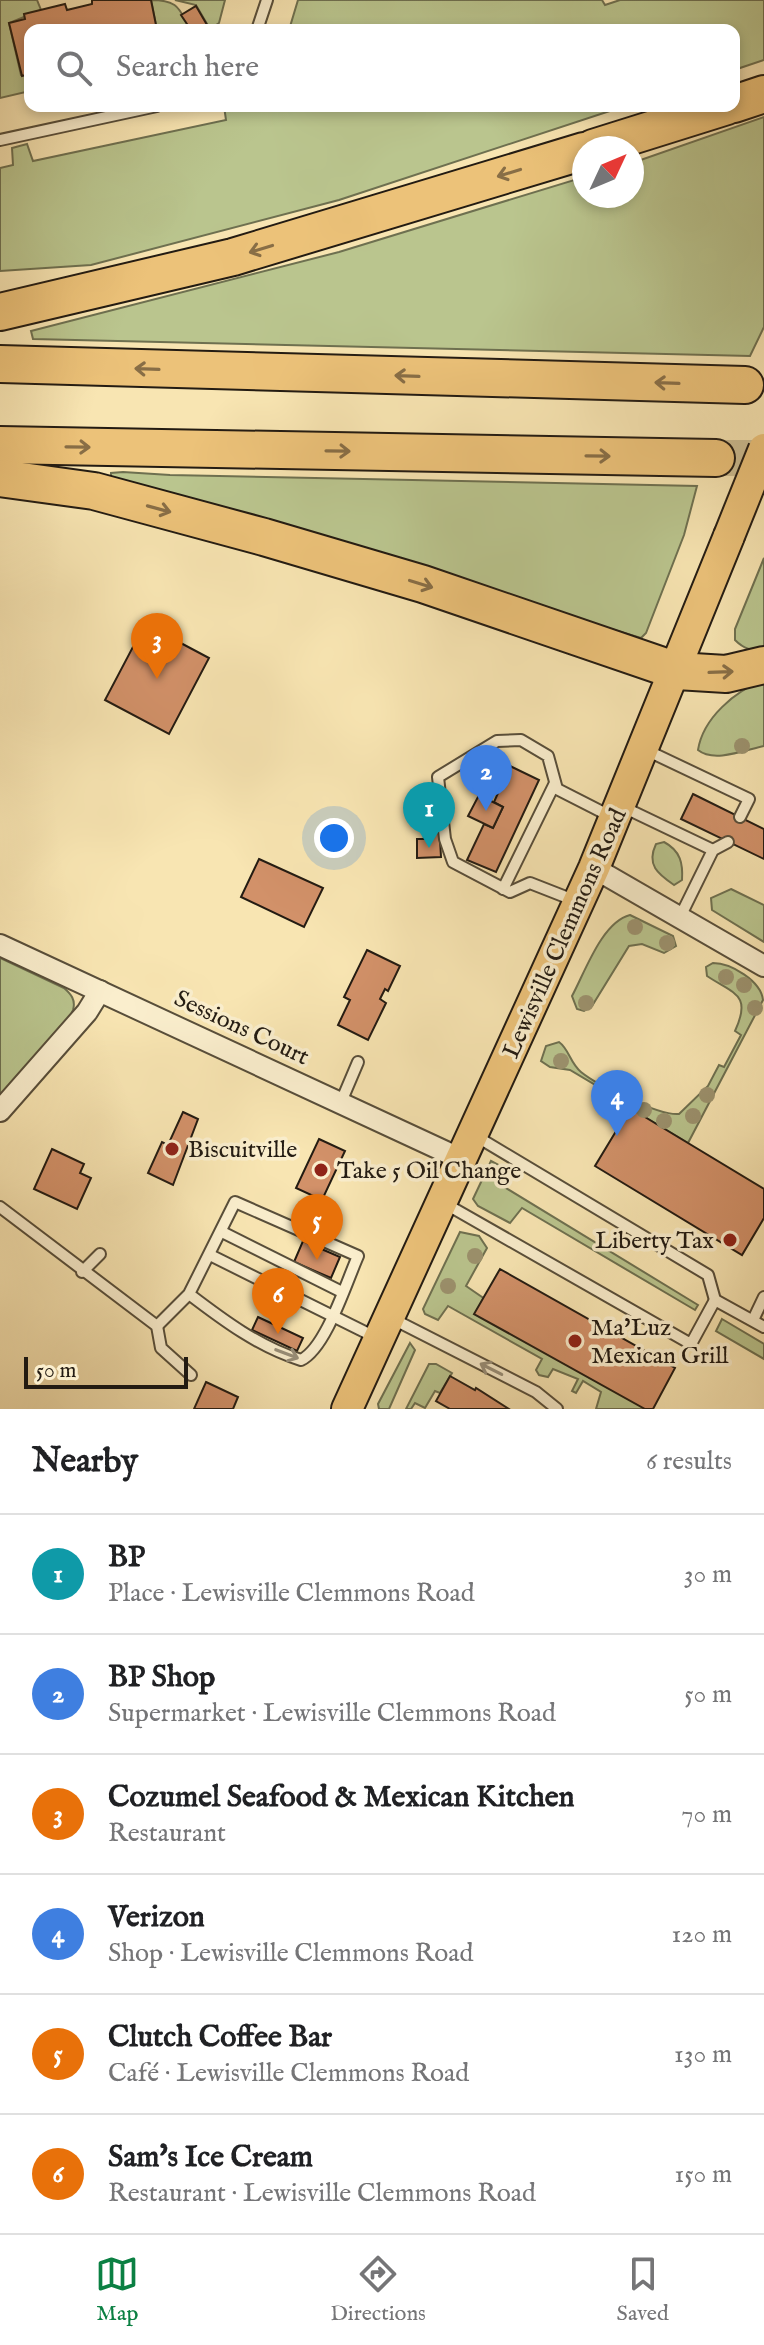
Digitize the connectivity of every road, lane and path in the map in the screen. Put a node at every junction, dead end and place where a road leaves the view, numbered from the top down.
1 (267, 0) edge
2 (259, 24) edge
3 (764, 94) edge
4 (740, 102) edge
5 (129, 112) edge
6 (708, 112) edge
7 (631, 136) edge
8 (0, 140) edge
9 (572, 155) edge
10 (0, 312) edge
11 (0, 364) edge
12 (745, 385) dead end
13 (0, 445) edge
14 (764, 449) edge
15 (716, 458) tunnel mouth
16 (0, 478) edge
17 (764, 665) edge
18 (677, 671) junction
19 (644, 749) junction
20 (555, 782) junction
21 (618, 813) junction
22 (740, 817) dead end
23 (728, 842) dead end
24 (713, 850) junction
25 (594, 868) junction
26 (503, 889) junction
27 (579, 902) junction
28 (680, 917) junction
29 (0, 945) edge
30 (764, 966) edge
31 (100, 991) junction
32 (358, 1062) dead end
33 (341, 1102) junction
34 (0, 1111) edge
35 (467, 1146) junction
36 (442, 1202) junction
37 (0, 1207) edge
38 (222, 1232) junction
39 (100, 1254) dead end
40 (210, 1255) junction
41 (82, 1272) junction
42 (342, 1292) junction
43 (189, 1294) junction
44 (764, 1297) edge
45 (715, 1300) junction
46 (332, 1316) junction
47 (753, 1320) junction
48 (157, 1326) junction
49 (764, 1327) edge
50 (384, 1328) junction
51 (191, 1375) dead end
52 (347, 1409) edge
53 (557, 1409) edge

1 - 2 lane
3 - 4 highway
5 - 8 lane
6 - 7 highway
9 -> 10 highway
12 -> 11 highway
13 -> 15 highway
14 - 18 main road, Lewisville Clemmons Road, bridge
16 -> 18 highway
18 -> 17 highway
18 - 19 main road, Lewisville Clemmons Road
19 - 21 main road, Lewisville Clemmons Road
19 - 22 lane
20 - 21 lane
20 - 26 lane
20 - 26 lane
21 - 24 lane
21 - 25 main road, Lewisville Clemmons Road
23 - 24 lane
24 - 28 lane
25 - 27 main road, Lewisville Clemmons Road
25 - 28 street
26 - 27 lane
27 - 35 main road, Lewisville Clemmons Road
28 - 30 street
29 - 31 street, Sessions Court
31 - 33 street, Sessions Court
31 - 34 street
32 - 33 lane
33 - 35 street, Sessions Court
35 - 36 main road, Lewisville Clemmons Road
35 - 45 lane
36 - 45 lane
36 - 50 main road, Lewisville Clemmons Road
37 - 41 lane
38 - 40 lane
38 - 42 lane
38 - 42 lane
39 - 41 lane
40 - 43 lane
40 - 46 lane
41 - 48 lane
42 - 46 lane
43 -> 46 lane
43 - 48 lane
44 - 47 lane
45 - 47 lane
46 - 50 lane
47 - 49 lane
48 - 51 lane
50 - 52 main road, Lewisville Clemmons Road
53 -> 50 lane

